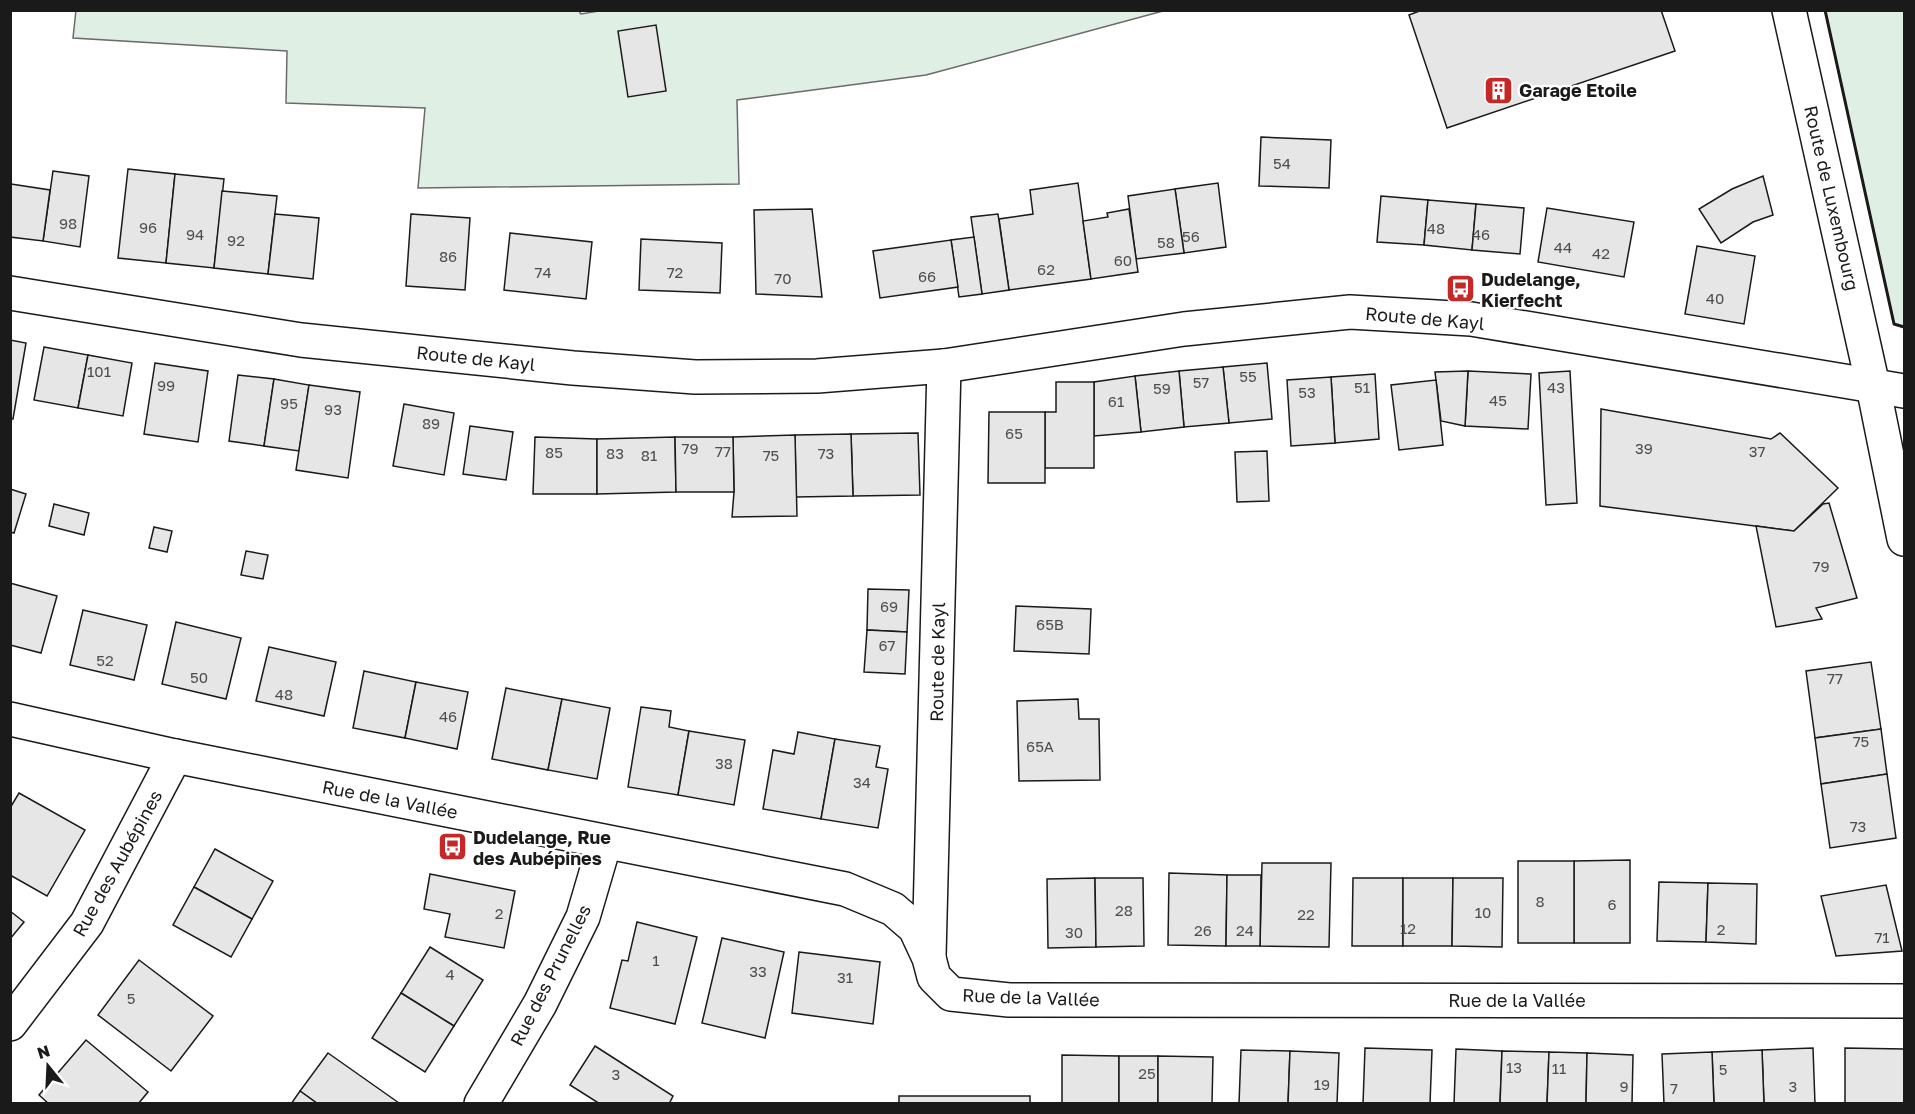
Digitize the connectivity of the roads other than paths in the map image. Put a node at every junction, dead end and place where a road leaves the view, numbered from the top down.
1 (1789, 10) edge
2 (10, 293) edge
3 (944, 366) junction
4 (1873, 386) junction
5 (1905, 391) edge
6 (1905, 539) edge
7 (10, 719) edge
8 (175, 756) junction
9 (605, 842) junction
10 (929, 958) junction
11 (1905, 1001) edge
12 (10, 1024) edge
13 (481, 1104) edge

1 - 4 street, Route de Luxembourg
2 - 3 street, Route de Kayl
3 - 4 street, Route de Kayl
3 - 10 street, Route de Kayl
4 - 5 street, Route de Kayl
4 - 6 street, Route de Luxembourg
7 - 8 street, Rue de la Vallée
8 - 9 street, Rue de la Vallée
8 - 12 street, Rue des Aubépines
9 - 10 street, Rue de la Vallée
9 - 13 street, Rue des Prunelles
10 - 11 street, Rue de la Vallée

